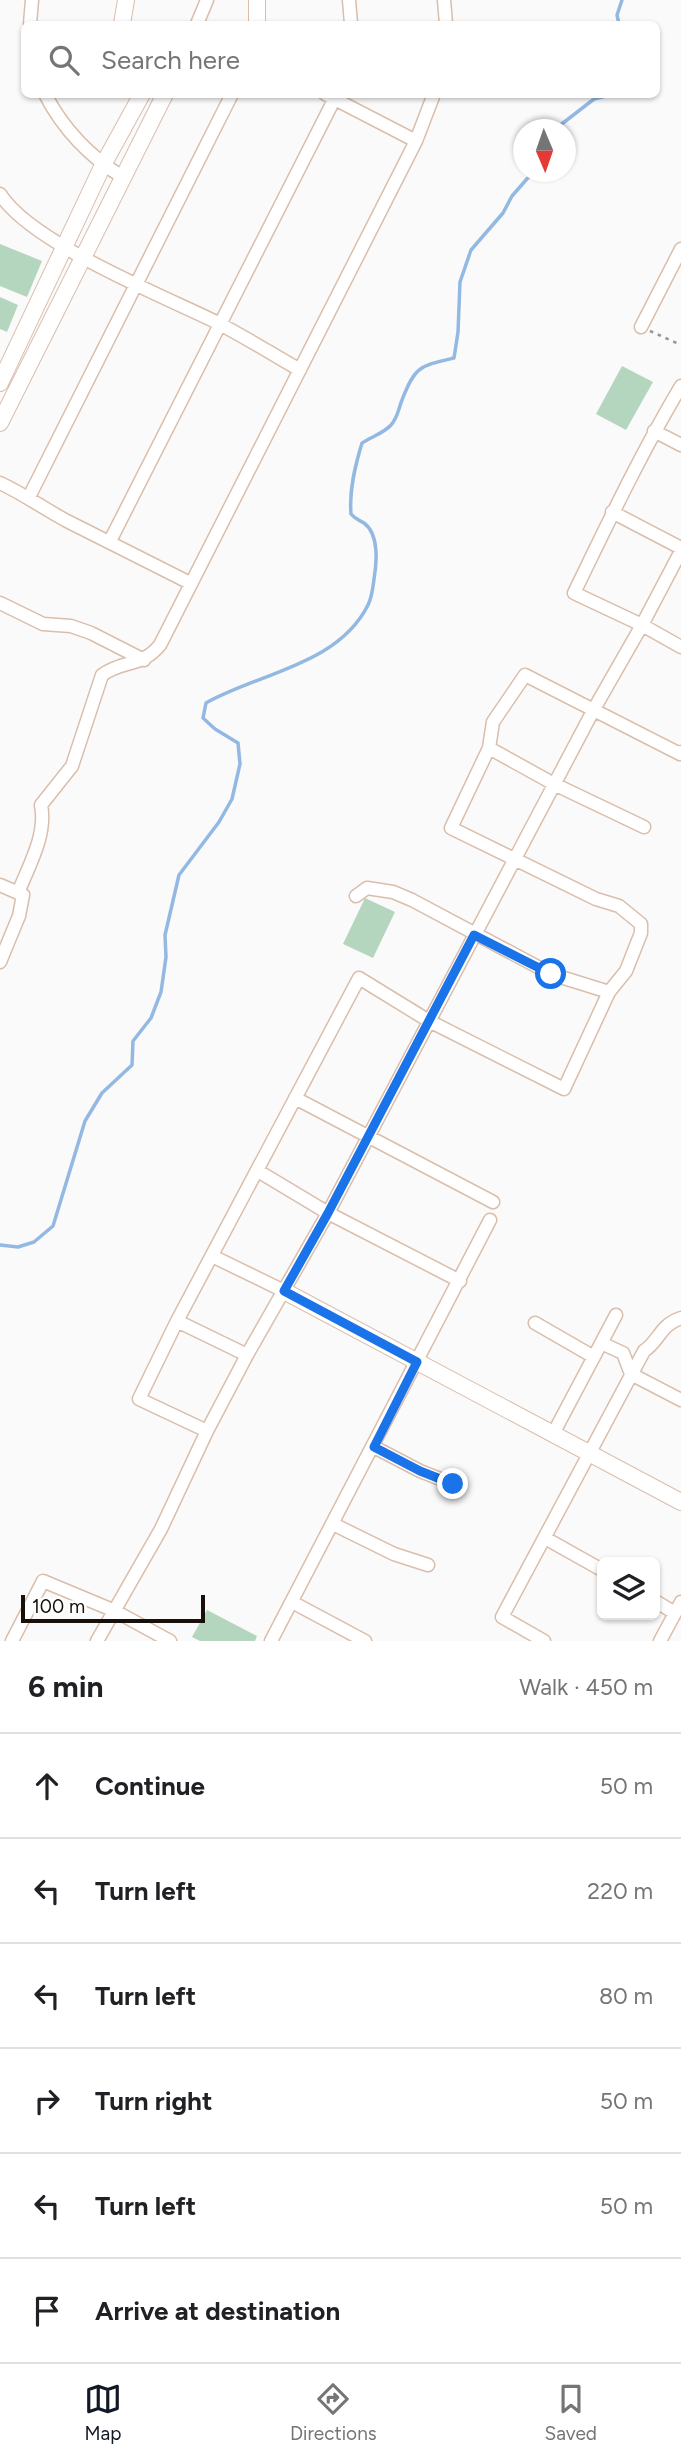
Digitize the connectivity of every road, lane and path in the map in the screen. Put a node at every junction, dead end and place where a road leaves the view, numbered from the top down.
1 (32, 0) edge
2 (126, 0) edge
3 (207, 0) edge
4 (257, 0) edge
5 (349, 0) edge
6 (444, 0) edge
7 (30, 21) edge
8 (122, 21) edge
9 (198, 21) edge
10 (257, 21) edge
11 (351, 21) edge
12 (446, 21) edge
13 (47, 98) edge
14 (140, 98) edge
15 (163, 98) edge
16 (230, 98) edge
17 (331, 98) edge
18 (336, 98) edge
19 (432, 98) edge
20 (416, 141) junction
21 (103, 165) junction
22 (124, 177) junction
23 (0, 194) edge
24 (64, 246) junction
25 (680, 252) edge
26 (85, 257) junction
27 (137, 284) junction
28 (220, 324) junction
29 (641, 327) joint
30 (681, 345) edge
31 (300, 370) junction
32 (0, 383) edge
33 (681, 386) edge
34 (0, 423) edge
35 (654, 431) junction
36 (681, 445) edge
37 (0, 483) edge
38 (29, 497) junction
39 (612, 512) junction
40 (110, 541) junction
41 (681, 550) edge
42 (190, 583) junction
43 (0, 603) edge
44 (642, 625) junction
45 (681, 647) edge
46 (144, 660) junction
47 (594, 709) junction
48 (489, 748) junction
49 (681, 752) edge
50 (554, 784) junction
51 (645, 827) dead end
52 (514, 859) junction
53 (0, 885) edge
54 (18, 893) junction
55 (356, 896) dead end
56 (474, 935) junction
57 (0, 962) edge
58 (609, 992) junction
59 (429, 1021) junction
60 (295, 1098) junction
61 (368, 1136) junction
62 (258, 1171) junction
63 (493, 1202) dead end
64 (328, 1213) junction
65 (490, 1220) dead end
66 (212, 1256) junction
67 (460, 1281) junction
68 (284, 1291) junction
69 (616, 1315) dead end
70 (681, 1318) edge
71 (177, 1321) junction
72 (535, 1323) dead end
73 (601, 1343) junction
74 (247, 1355) junction
75 (594, 1357) junction
76 (417, 1362) junction
77 (631, 1374) junction
78 (681, 1400) edge
79 (207, 1431) junction
80 (553, 1434) junction
81 (374, 1447) junction
82 (591, 1454) junction
83 (453, 1484) dead end
84 (681, 1502) edge
85 (333, 1524) junction
86 (545, 1538) junction
87 (428, 1565) dead end
88 (597, 1567) edge
89 (292, 1602) junction
90 (660, 1602) edge
91 (679, 1607) edge
92 (115, 1611) junction
93 (12, 1641) edge
94 (97, 1641) edge
95 (170, 1641) edge
96 (271, 1641) edge
97 (365, 1641) edge
98 (544, 1641) edge
99 (660, 1641) edge

1 - 7 street
2 - 8 street
3 - 9 street
4 - 10 street
5 - 11 street
6 - 12 street
13 - 21 street
14 - 21 street
15 - 22 street
16 - 27 street
17 - 28 street
18 - 20 street
19 - 20 street
20 - 31 street
21 - 22 street
21 - 24 street
22 - 26 street
23 - 24 street
24 - 26 street
24 - 32 street
25 - 29 street
26 - 27 street
26 - 34 street
27 - 28 street
27 - 38 street
28 - 31 street
28 - 40 street
29 - 30 path
31 - 42 street
33 - 35 street
35 - 36 street
35 - 39 street
37 - 38 street
38 - 40 street
39 - 41 street
39 - 44 street
40 - 42 street
41 - 44 street
42 - 46 street
43 - 46 street
44 - 45 street
44 - 47 street
46 - 54 street
47 - 48 street
47 - 49 street
47 - 50 street
48 - 50 street
48 - 52 street
50 - 51 street
50 - 52 street
52 - 56 street
52 - 58 street
53 - 54 street
54 - 57 street
55 - 56 street
56 - 58 street
56 - 59 street
58 - 59 street
59 - 60 street
59 - 61 street
60 - 61 street
60 - 62 street
61 - 63 street
61 - 64 street
62 - 64 street
62 - 66 street
64 - 67 street
64 - 68 street
65 - 67 street
66 - 68 street
66 - 71 street
67 - 76 street
68 - 74 street
68 - 76 street
69 - 73 street
70 - 77 street
71 - 74 street
71 - 79 street
72 - 75 street
73 - 75 street
73 - 77 street
74 - 79 street
75 - 80 street
76 - 80 street
76 - 81 street
77 - 78 street
77 - 82 street
79 - 92 street
80 - 82 street
81 - 83 street
81 - 85 street
82 - 84 street
82 - 86 street
85 - 87 street
85 - 89 street
86 - 88 street
86 - 98 street
89 - 96 street
89 - 97 street
90 - 91 street
91 - 99 street
92 - 93 street
92 - 94 street
92 - 95 street

